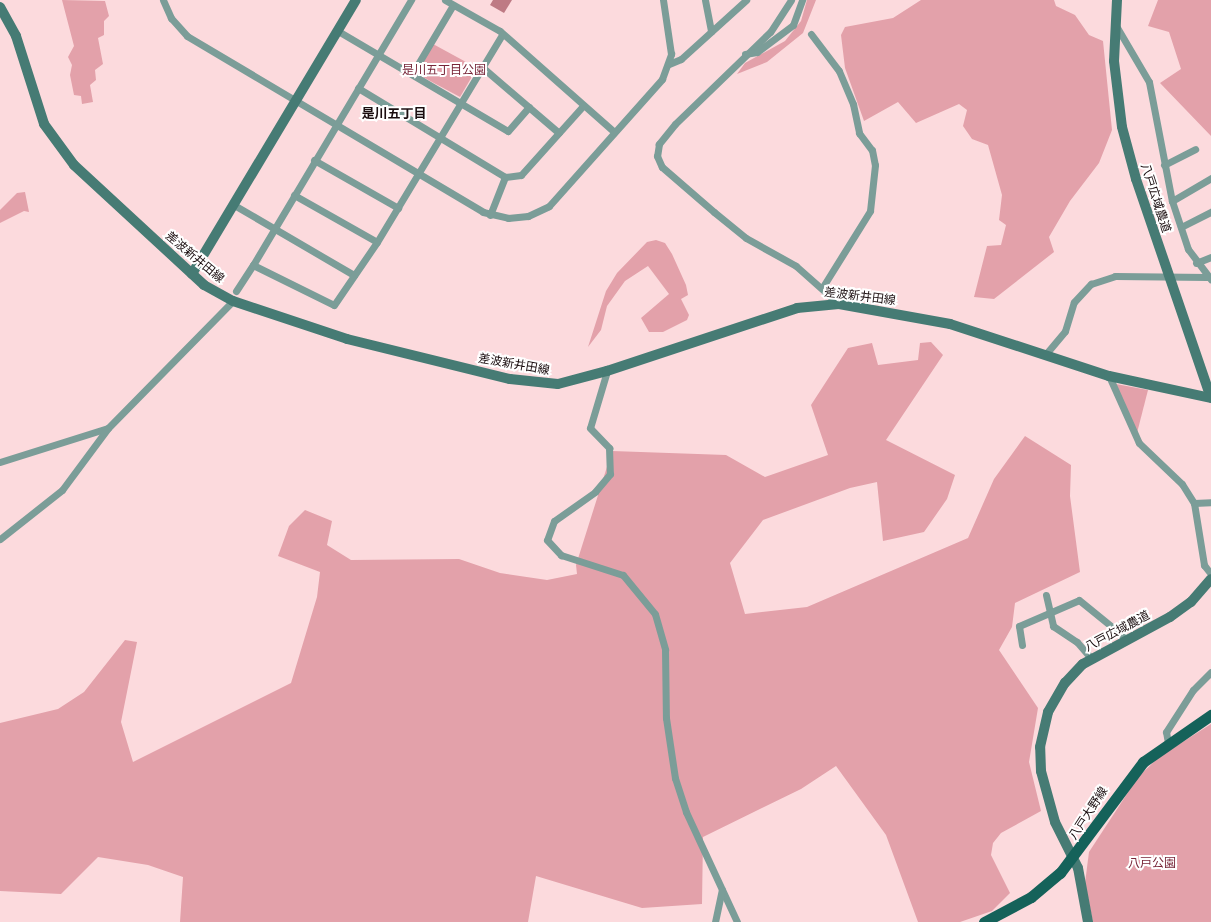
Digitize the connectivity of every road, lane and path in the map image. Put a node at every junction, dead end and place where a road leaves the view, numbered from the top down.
1 (163, 0) edge
2 (356, 0) edge
3 (411, 0) edge
4 (445, 0) edge
5 (663, 0) edge
6 (705, 0) edge
7 (746, 0) edge
8 (791, 0) edge
9 (802, 0) edge
10 (1115, 3) edge
11 (453, 4) junction
12 (0, 7) edge
13 (1115, 24) junction
14 (338, 31) junction
15 (711, 31) junction
16 (811, 34) dead end
17 (502, 35) junction
18 (745, 54) junction
19 (378, 55) junction
20 (669, 64) junction
21 (482, 67) junction
22 (412, 74) junction
23 (358, 88) junction
24 (296, 101) junction
25 (460, 103) junction
26 (583, 106) junction
27 (529, 107) junction
28 (336, 124) junction
29 (614, 132) junction
30 (558, 133) junction
31 (440, 138) junction
32 (1195, 149) dead end
33 (314, 160) junction
34 (1164, 165) junction
35 (418, 173) junction
36 (506, 178) junction
37 (1211, 178) edge
38 (294, 195) junction
39 (1172, 201) junction
40 (234, 205) junction
41 (398, 208) junction
42 (1211, 212) edge
43 (490, 215) junction
44 (274, 227) junction
45 (1181, 227) junction
46 (377, 242) junction
47 (1211, 257) edge
48 (1196, 263) junction
49 (253, 265) junction
50 (192, 274) junction
51 (354, 275) junction
52 (1209, 278) edge
53 (1170, 279) junction
54 (822, 288) junction
55 (235, 296) junction
56 (839, 304) junction
57 (1045, 355) junction
58 (607, 371) junction
59 (1109, 376) junction
60 (1211, 398) edge
61 (108, 428) junction
62 (0, 462) edge
63 (1211, 502) edge
64 (1194, 503) junction
65 (0, 539) edge
66 (1211, 574) edge
67 (1211, 579) edge
68 (1046, 595) dead end
69 (1049, 610) junction
70 (1127, 639) junction
71 (1022, 645) dead end
72 (1091, 658) junction
73 (1211, 672) edge
74 (1211, 715) edge
75 (1168, 743) junction
76 (1074, 858) junction
77 (722, 890) junction
78 (715, 922) edge
79 (737, 922) edge
80 (984, 922) edge
81 (1088, 922) edge

1 - 24 street
2 - 14 main road
3 - 19 street
4 - 11 street
5 - 20 street
6 - 15 street
7 - 15 street
8 - 18 street
9 - 18 street
10 - 13 main road, 八戸広域農道
11 - 17 street
11 - 22 street
12 - 50 main road, 差波新井田線
13 - 34 street
13 - 53 main road, 八戸広域農道
14 - 19 street
14 - 24 main road
15 - 20 street
16 - 54 street
17 - 21 street
17 - 26 street
18 - 54 street
19 - 22 street
19 - 23 street
20 - 29 street
21 - 25 street
21 - 27 street
22 - 25 street
23 - 28 street
23 - 31 street
24 - 28 street
24 - 40 main road
25 - 27 street
25 - 31 street
26 - 29 street
26 - 30 street
27 - 30 street
28 - 33 street
28 - 35 street
29 - 43 street
30 - 36 street
31 - 35 street
31 - 36 street
32 - 34 street
33 - 38 street
33 - 41 street
34 - 39 street
35 - 41 street
35 - 43 street
36 - 43 street
37 - 39 street
38 - 44 street
38 - 46 street
39 - 45 street
40 - 44 street
40 - 50 main road
41 - 46 street
42 - 45 street
44 - 49 street
44 - 51 street
45 - 48 street
46 - 51 street
47 - 48 street
48 - 52 street
49 - 51 street
49 - 55 street
50 - 55 main road, 差波新井田線
52 - 53 street
53 - 57 street
53 - 60 main road, 八戸広域農道
54 - 56 street
55 - 58 main road, 差波新井田線
55 - 61 street
56 - 57 main road, 差波新井田線
56 - 58 main road, 差波新井田線
57 - 59 main road, 差波新井田線
58 - 77 street
59 - 60 main road, 差波新井田線
59 - 64 street
61 - 62 street
61 - 65 street
63 - 64 street
64 - 66 street
67 - 70 main road, 八戸広域農道
68 - 69 street
69 - 70 street
69 - 71 street
69 - 72 street
70 - 72 main road, 八戸広域農道
72 - 76 main road, 八戸広域農道
73 - 75 street
74 - 75 main road, 八戸大野線
75 - 76 main road, 八戸大野線
76 - 80 main road, 八戸大野線
76 - 81 main road, 八戸広域農道
77 - 78 street
77 - 79 street

